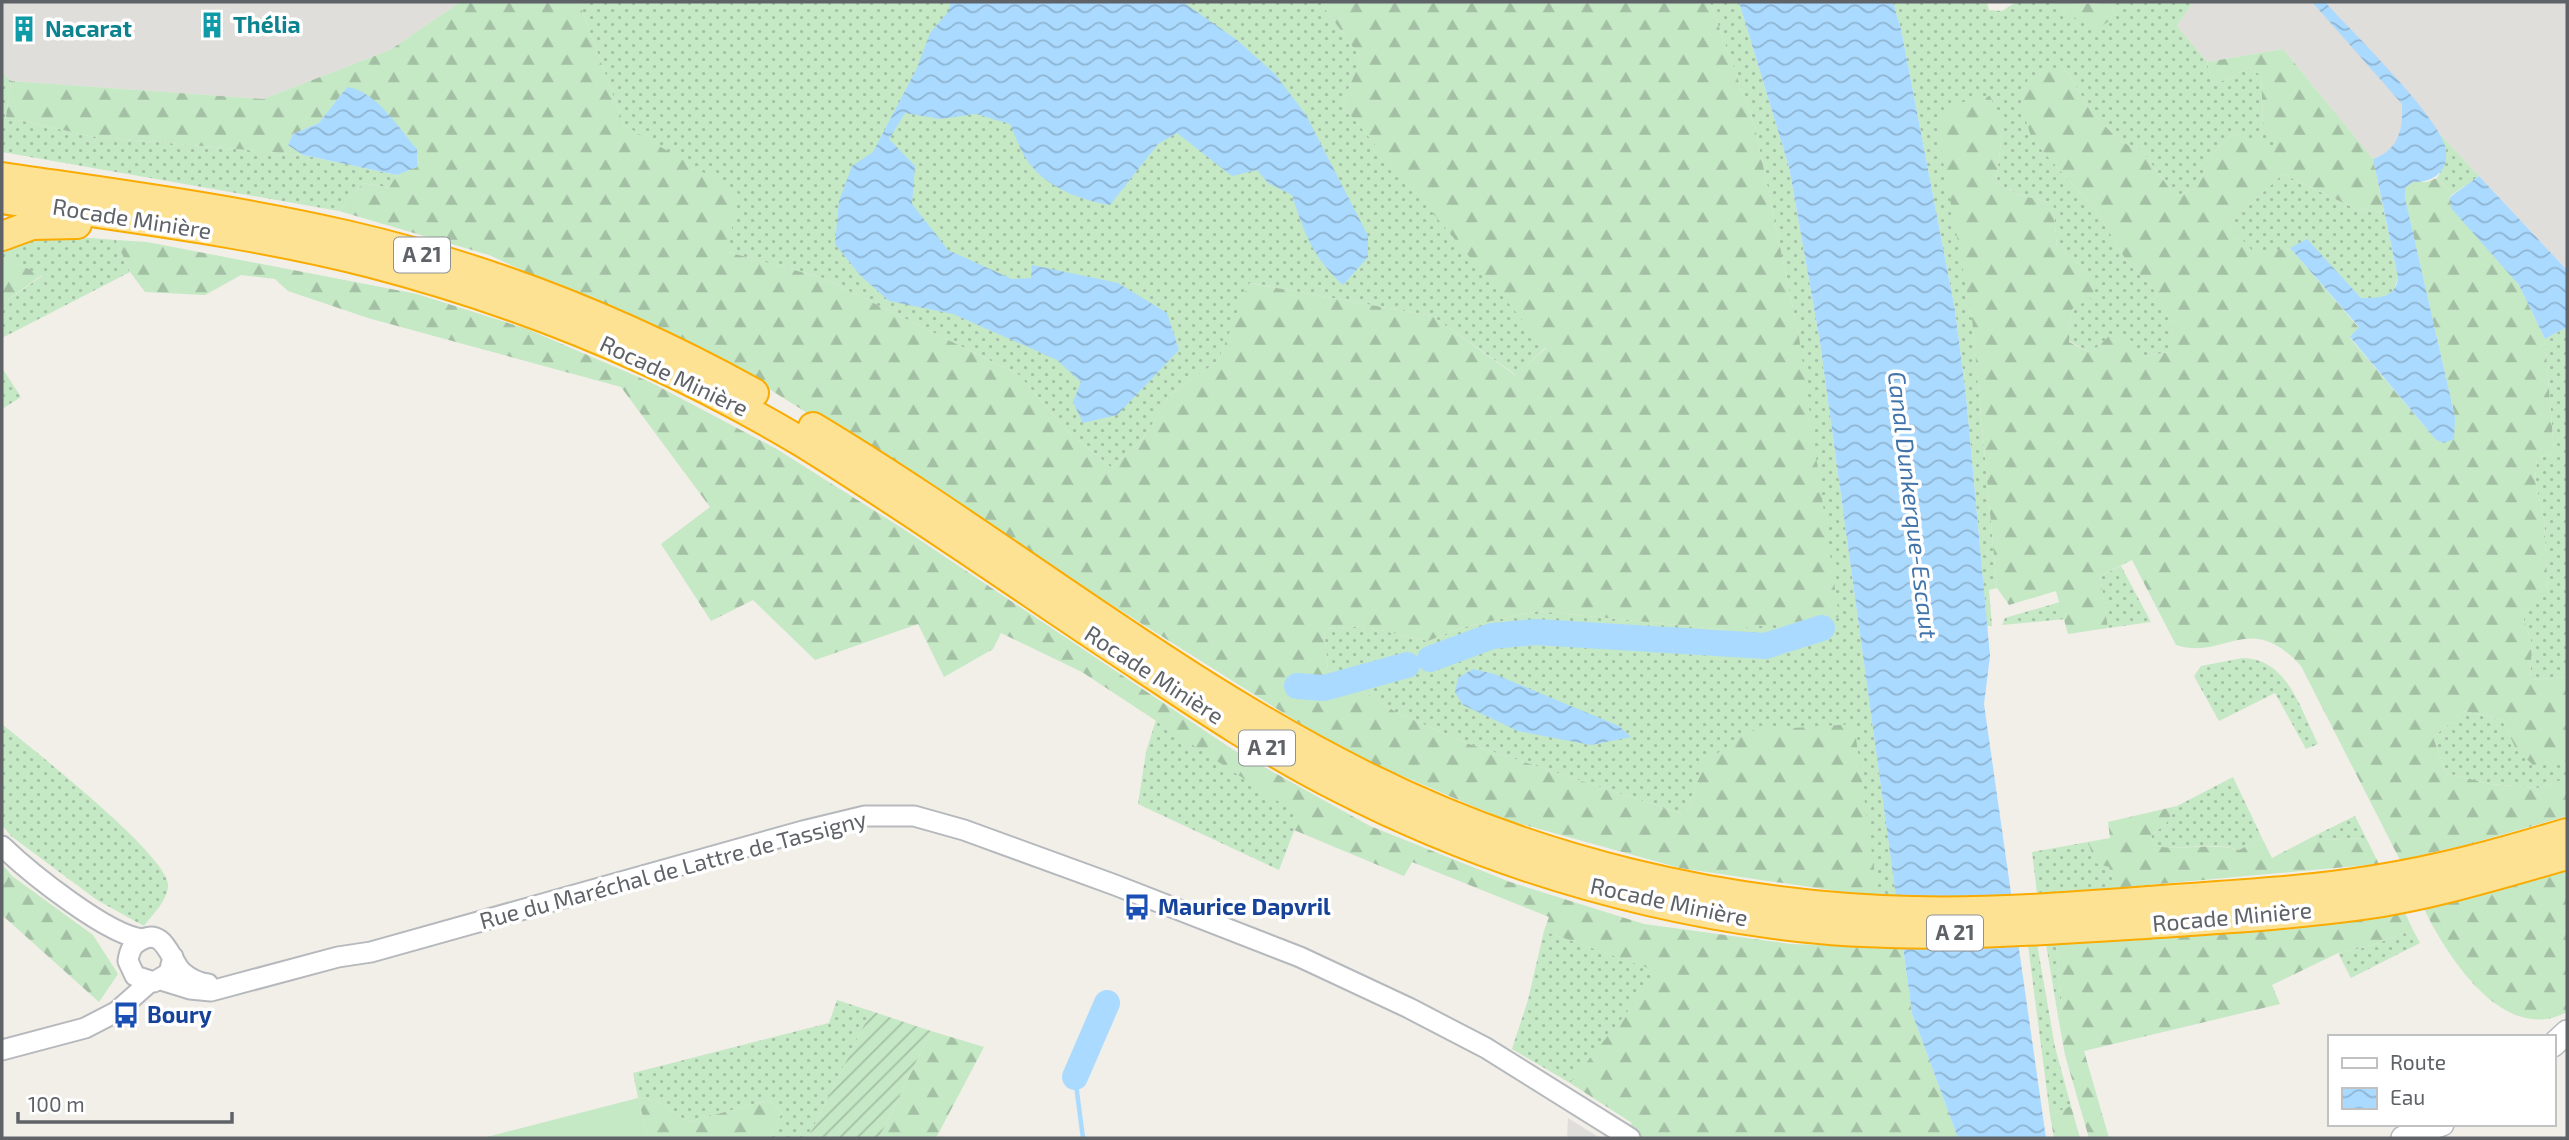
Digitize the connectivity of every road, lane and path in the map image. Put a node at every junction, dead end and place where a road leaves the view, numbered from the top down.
1 (2, 162) edge
2 (2, 177) edge
3 (140, 197) junction
4 (2, 199) edge
5 (229, 235) junction
6 (2, 236) edge
7 (2567, 833) edge
8 (2, 846) edge
9 (2567, 855) edge
10 (2427, 881) junction
11 (64, 895) junction
12 (1794, 914) junction
13 (144, 939) junction
14 (173, 957) junction
15 (129, 965) junction
16 (155, 981) junction
17 (238, 983) junction
18 (97, 1022) junction
19 (2, 1050) edge
20 (2436, 1126) edge
21 (1630, 1138) edge
22 (2401, 1138) edge

1 - 3 highway
2 - 3 highway, Rocade Minière / A 21
3 - 12 highway, Rocade Minière / A 21
4 - 5 highway, Rocade Minière / A 21
5 - 6 highway
5 - 12 highway, Rocade Minière / A 21
7 - 10 highway, Rocade Minière / A 21
8 - 11 street
9 - 10 highway, Rocade Minière / A 21
10 - 12 highway, Rocade Minière / A 21
11 - 13 street
11 - 15 street
13 - 14 street
13 - 15 street
14 - 16 street
14 - 17 street, Rue du Maréchal de Lattre de Tassigny
15 - 16 street
15 - 18 street
16 - 17 street, Rue du Maréchal de Lattre de Tassigny
16 - 18 street
17 - 21 street, Rue du Maréchal de Lattre de Tassigny
18 - 19 street
20 - 22 main road

